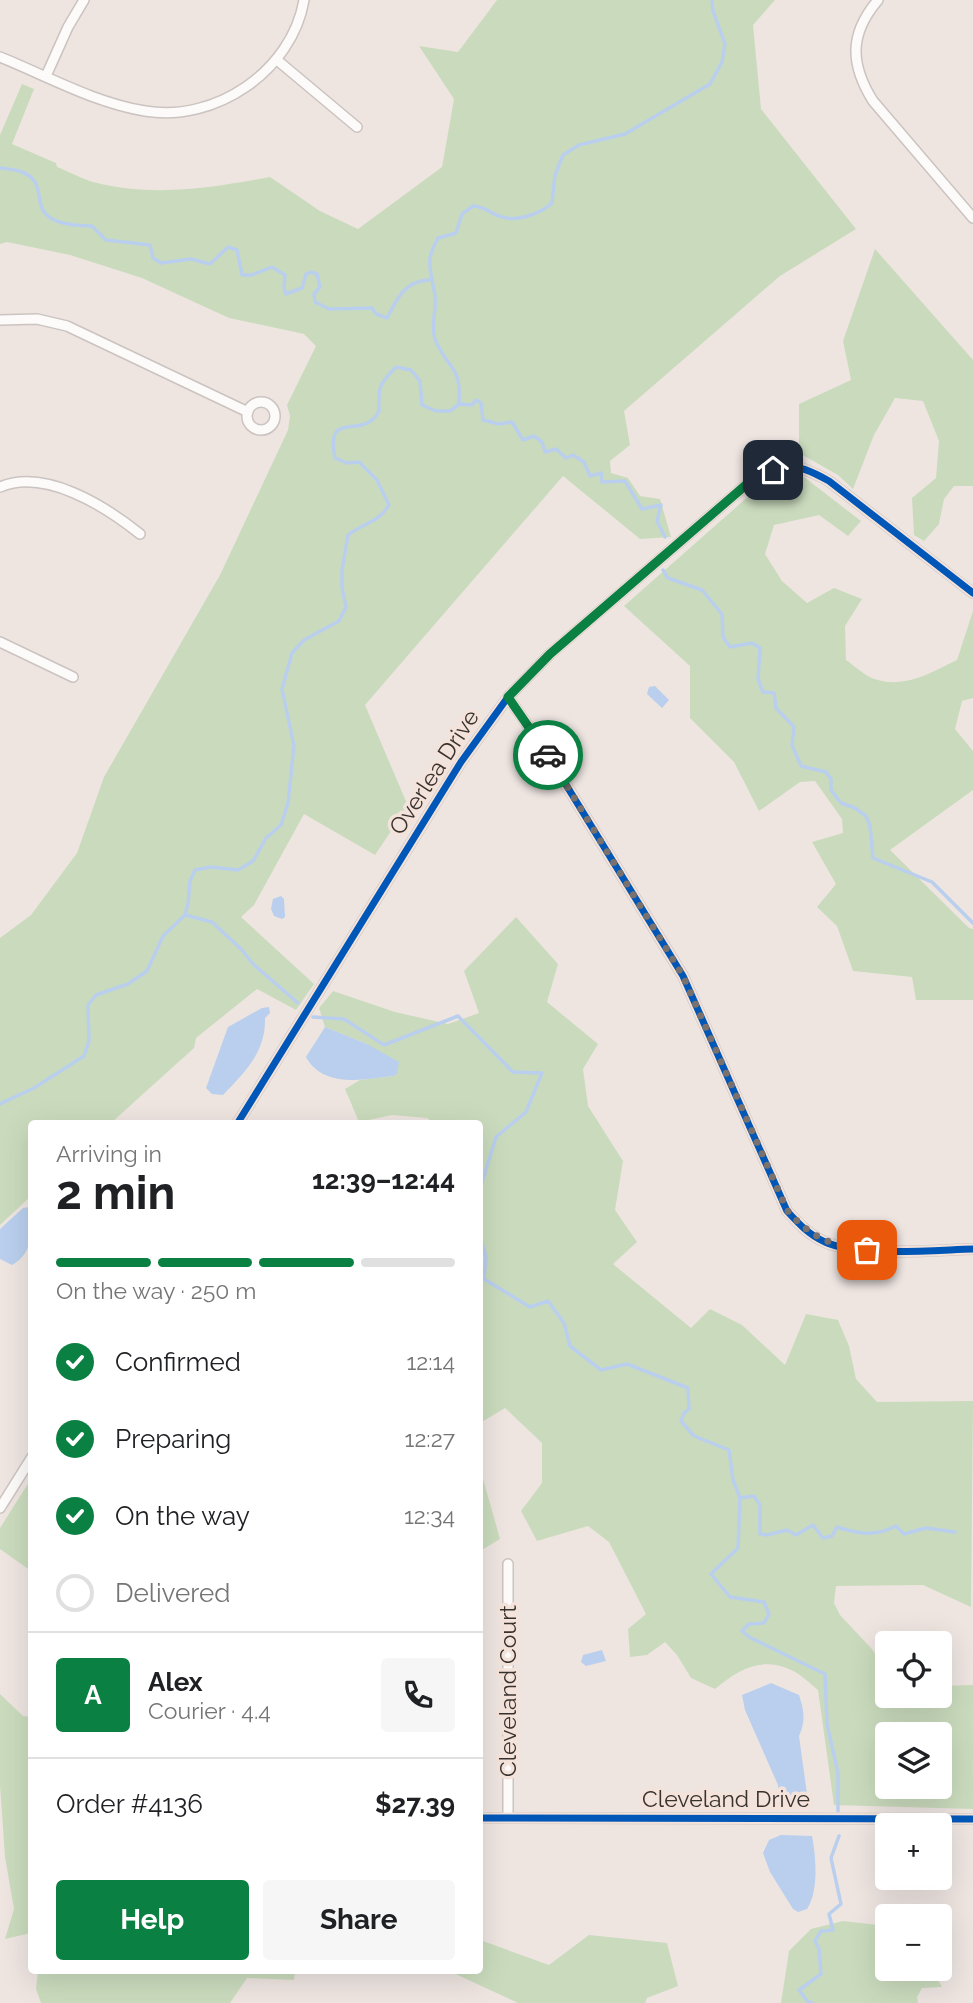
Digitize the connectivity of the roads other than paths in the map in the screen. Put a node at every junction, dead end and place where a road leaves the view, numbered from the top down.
1 (84, 0) edge
2 (304, 0) edge
3 (878, 0) edge
4 (0, 57) edge
5 (277, 60) junction
6 (46, 76) junction
7 (358, 127) dead end
8 (972, 213) edge
9 (0, 320) edge
10 (248, 412) dead end
11 (0, 488) edge
12 (140, 534) dead end
13 (973, 593) edge
14 (0, 642) edge
15 (73, 677) dead end
16 (508, 697) junction
17 (239, 1120) edge
18 (973, 1250) edge
19 (28, 1463) edge
20 (0, 1508) edge
21 (508, 1564) dead end
22 (483, 1818) edge
23 (508, 1818) junction
24 (973, 1819) edge

1 - 6 street
2 - 5 street
3 - 8 street
4 - 6 street
5 - 6 street
5 - 7 street
9 - 10 street
11 - 12 street
13 - 16 street, Overlea Drive
14 - 15 street
16 - 17 street, Overlea Drive
16 - 18 street
19 - 20 street
21 - 23 street, Cleveland Court
22 - 23 street, Cleveland Drive
23 - 24 street, Cleveland Drive

